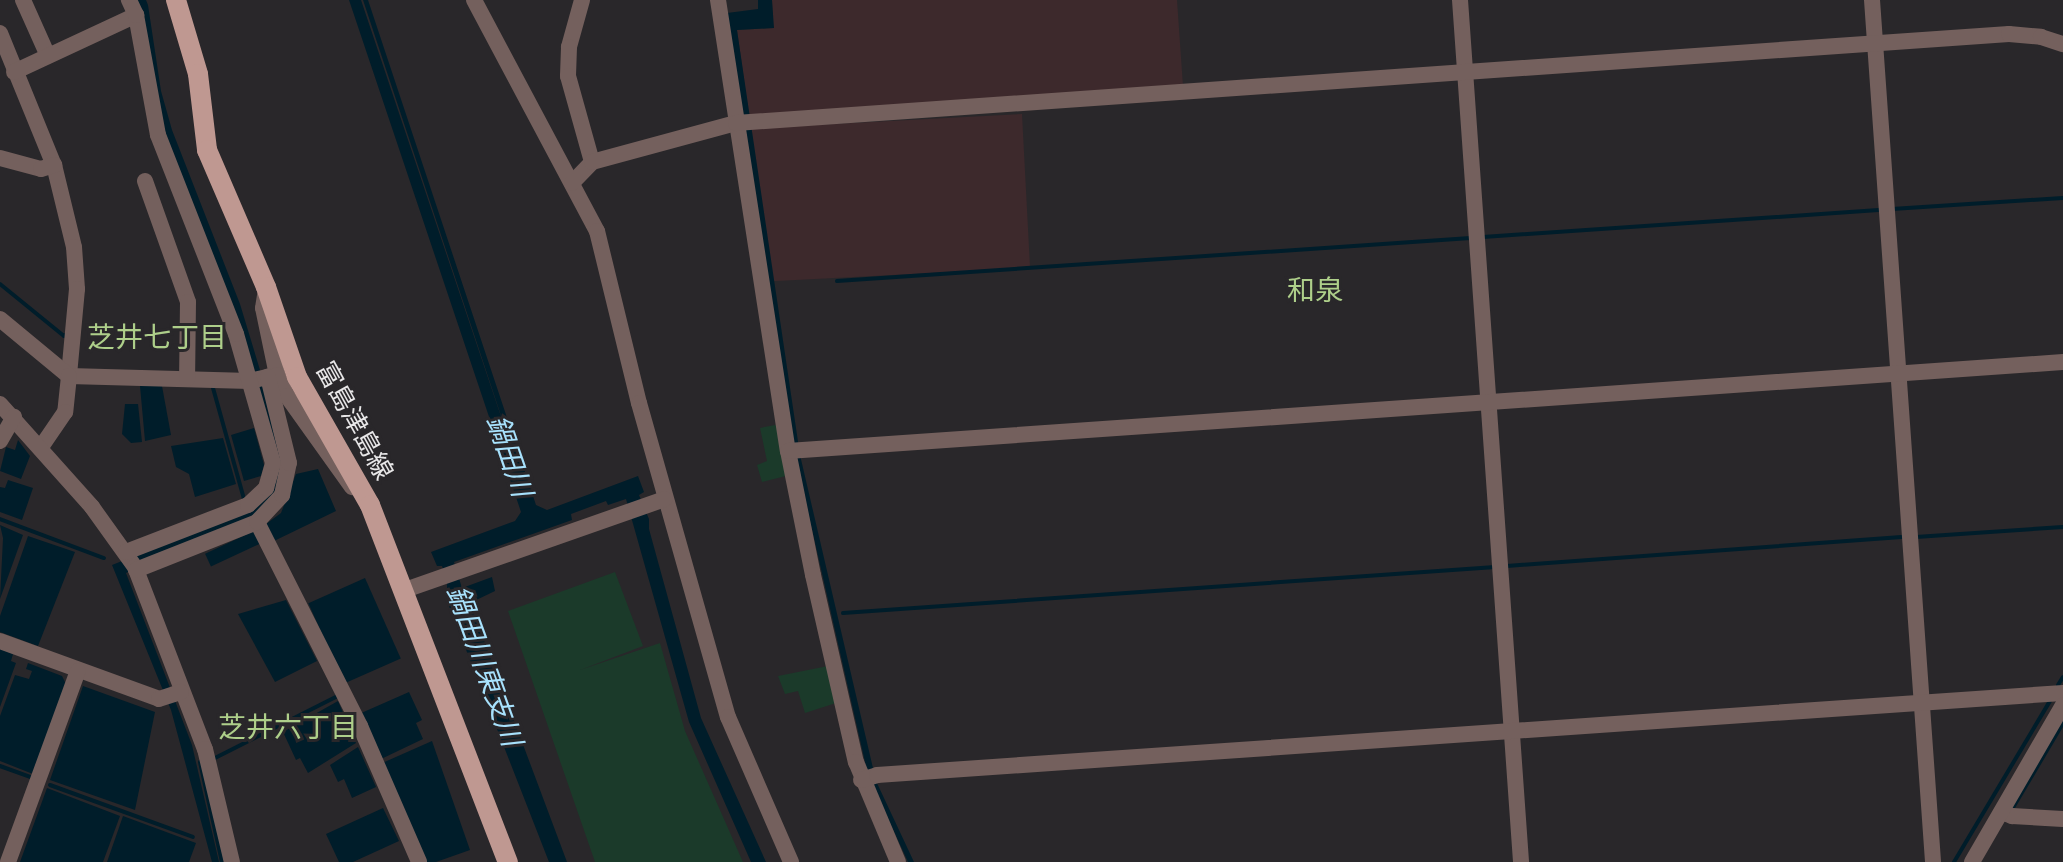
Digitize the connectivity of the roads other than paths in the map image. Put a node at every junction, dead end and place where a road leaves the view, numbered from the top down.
1 (23, 0) edge
2 (176, 0) edge
3 (474, 0) edge
4 (582, 0) edge
5 (718, 0) edge
6 (1460, 0) edge
7 (1872, 0) edge
8 (132, 8) edge
9 (1, 38) edge
10 (2060, 40) edge
11 (1875, 44) junction
12 (48, 56) junction
13 (14, 72) junction
14 (1465, 72) junction
15 (744, 123) junction
16 (0, 158) edge
17 (592, 162) junction
18 (54, 165) junction
19 (145, 181) dead end
20 (572, 183) junction
21 (266, 287) junction
22 (0, 319) edge
23 (2063, 362) edge
24 (1899, 373) junction
25 (69, 376) junction
26 (265, 378) junction
27 (187, 379) junction
28 (1488, 403) junction
29 (0, 404) edge
30 (14, 417) junction
31 (0, 441) edge
32 (41, 447) junction
33 (795, 451) junction
34 (657, 501) junction
35 (370, 505) junction
36 (257, 522) junction
37 (132, 563) junction
38 (405, 590) junction
39 (0, 641) edge
40 (78, 671) junction
41 (181, 692) junction
42 (2063, 693) edge
43 (1922, 702) junction
44 (2063, 705) edge
45 (1512, 732) junction
46 (868, 777) junction
47 (2002, 812) junction
48 (2063, 819) edge
49 (8, 862) edge
50 (232, 862) edge
51 (419, 862) edge
52 (508, 862) edge
53 (791, 862) edge
54 (898, 862) edge
55 (1521, 862) edge
56 (1933, 862) edge
57 (1972, 862) edge

1 - 12 street
2 - 21 main road, 富島津島線
3 - 20 street
4 - 17 street
5 - 15 street
6 - 14 street
7 - 11 street
8 - 12 street
8 - 26 street
9 - 13 street
10 - 11 street
11 - 14 street
11 - 24 street
12 - 13 street
13 - 18 street
14 - 15 street
14 - 28 street
15 - 17 street
15 - 33 street
16 - 18 street
17 - 20 street
18 - 25 street
19 - 27 street
20 - 34 street
21 - 26 street
21 - 35 main road, 富島津島線
22 - 25 street
23 - 24 street
24 - 28 street
24 - 43 street
25 - 27 street
25 - 32 street
26 - 27 street
26 - 35 street
26 - 36 street
26 - 37 street
28 - 33 street
28 - 45 street
29 - 30 street
30 - 31 street
30 - 32 street
32 - 37 street
33 - 46 street
34 - 38 street
34 - 53 street
35 - 38 main road, 富島津島線
36 - 37 street
36 - 51 street
37 - 41 street
38 - 52 main road, 富島津島線
39 - 40 street
40 - 41 street
40 - 49 street
41 - 50 street
42 - 43 street
43 - 45 street
43 - 56 street
44 - 47 street
45 - 46 street
45 - 55 street
46 - 54 street
47 - 48 street
47 - 57 street

